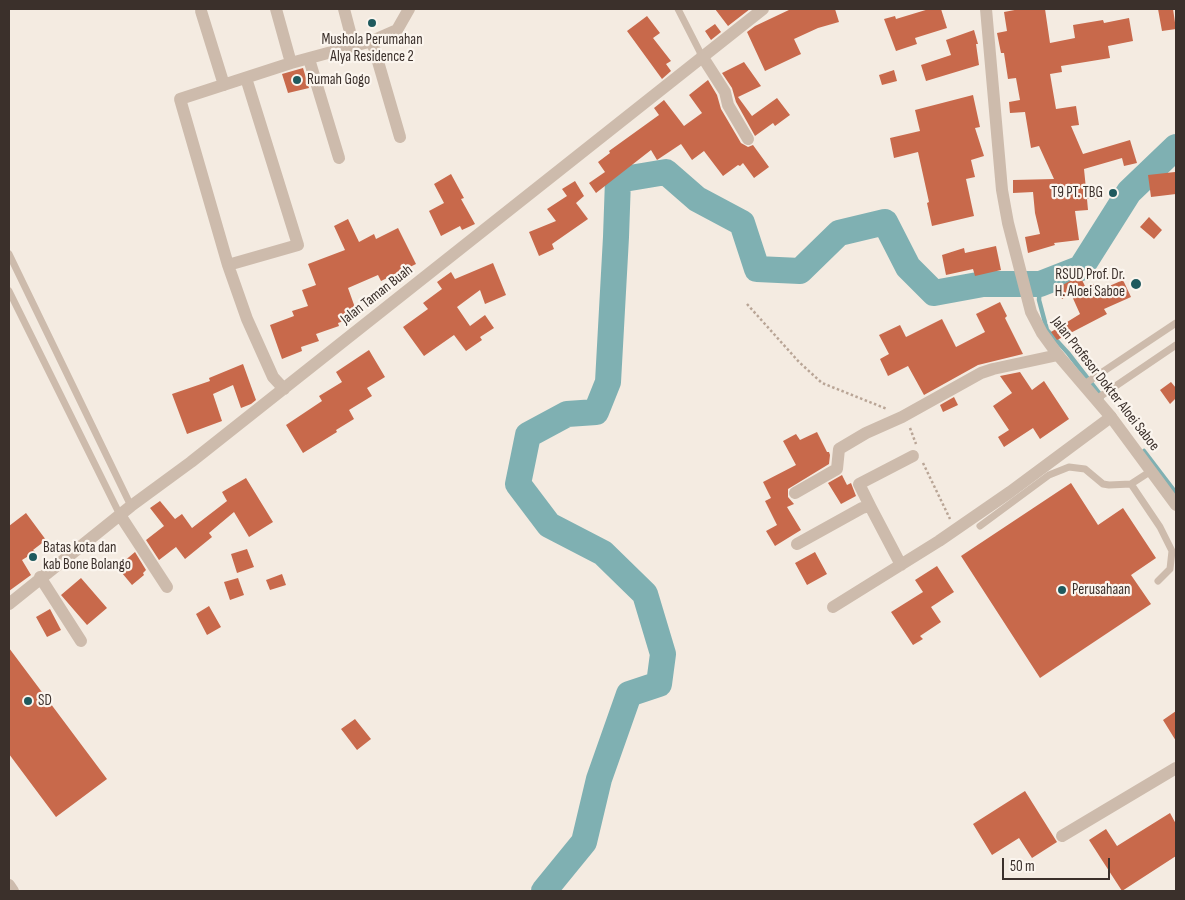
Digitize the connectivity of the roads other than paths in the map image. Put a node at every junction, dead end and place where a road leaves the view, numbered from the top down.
1 (276, 9) edge
2 (344, 9) edge
3 (409, 9) edge
4 (678, 9) edge
5 (763, 9) edge
6 (986, 9) edge
7 (201, 11) dead end
8 (372, 41) junction
9 (354, 46) junction
10 (702, 56) junction
11 (309, 59) junction
12 (291, 64) junction
13 (246, 78) junction
14 (224, 85) junction
15 (400, 137) dead end
16 (748, 138) dead end
17 (339, 158) dead end
18 (9, 254) edge
19 (228, 265) junction
20 (9, 291) edge
21 (1176, 323) edge
22 (1176, 345) edge
23 (1058, 355) junction
24 (1083, 385) junction
25 (284, 389) junction
26 (1095, 400) junction
27 (1111, 417) junction
28 (918, 455) road end
29 (1152, 471) junction
30 (1131, 484) junction
31 (796, 493) dead end
32 (1176, 505) edge
33 (131, 506) junction
34 (870, 506) junction
35 (120, 515) junction
36 (980, 526) dead end
37 (797, 544) dead end
38 (901, 565) junction
39 (40, 577) junction
40 (1158, 581) dead end
41 (167, 587) dead end
42 (9, 604) edge
43 (833, 607) dead end
44 (81, 641) dead end
45 (1176, 768) edge
46 (1062, 836) dead end
47 (9, 885) edge
48 (13, 891) edge

1 - 12 street
2 - 9 street
3 - 8 street
4 - 10 lane
5 - 10 street, Jalan Taman Buah
6 - 23 street, Jalan Profesor Dokter Aloei Saboe
7 - 14 street
8 - 9 street
8 - 15 street
9 - 11 street
10 - 16 street
10 - 25 street, Jalan Taman Buah
11 - 12 street
11 - 17 street
12 - 13 street
13 - 14 street
13 - 19 street
14 - 19 street
18 - 33 lane
19 - 25 street
20 - 35 lane
21 - 24 lane
22 - 26 lane
23 - 24 street, Jalan Profesor Dokter Aloei Saboe
23 - 31 street
24 - 26 street, Jalan Profesor Dokter Aloei Saboe
25 - 33 street, Jalan Taman Buah
26 - 27 street, Jalan Profesor Dokter Aloei Saboe
27 - 29 street, Jalan Profesor Dokter Aloei Saboe
27 - 38 street
28 - 34 street
29 - 30 lane
29 - 32 street, Jalan Profesor Dokter Aloei Saboe
30 - 36 lane
30 - 40 lane
33 - 35 street, Jalan Taman Buah
34 - 37 street
34 - 38 street
35 - 39 street, Jalan Taman Buah
35 - 41 street
38 - 43 street
39 - 42 street, Jalan Taman Buah
39 - 44 street
45 - 46 street
47 - 48 street

